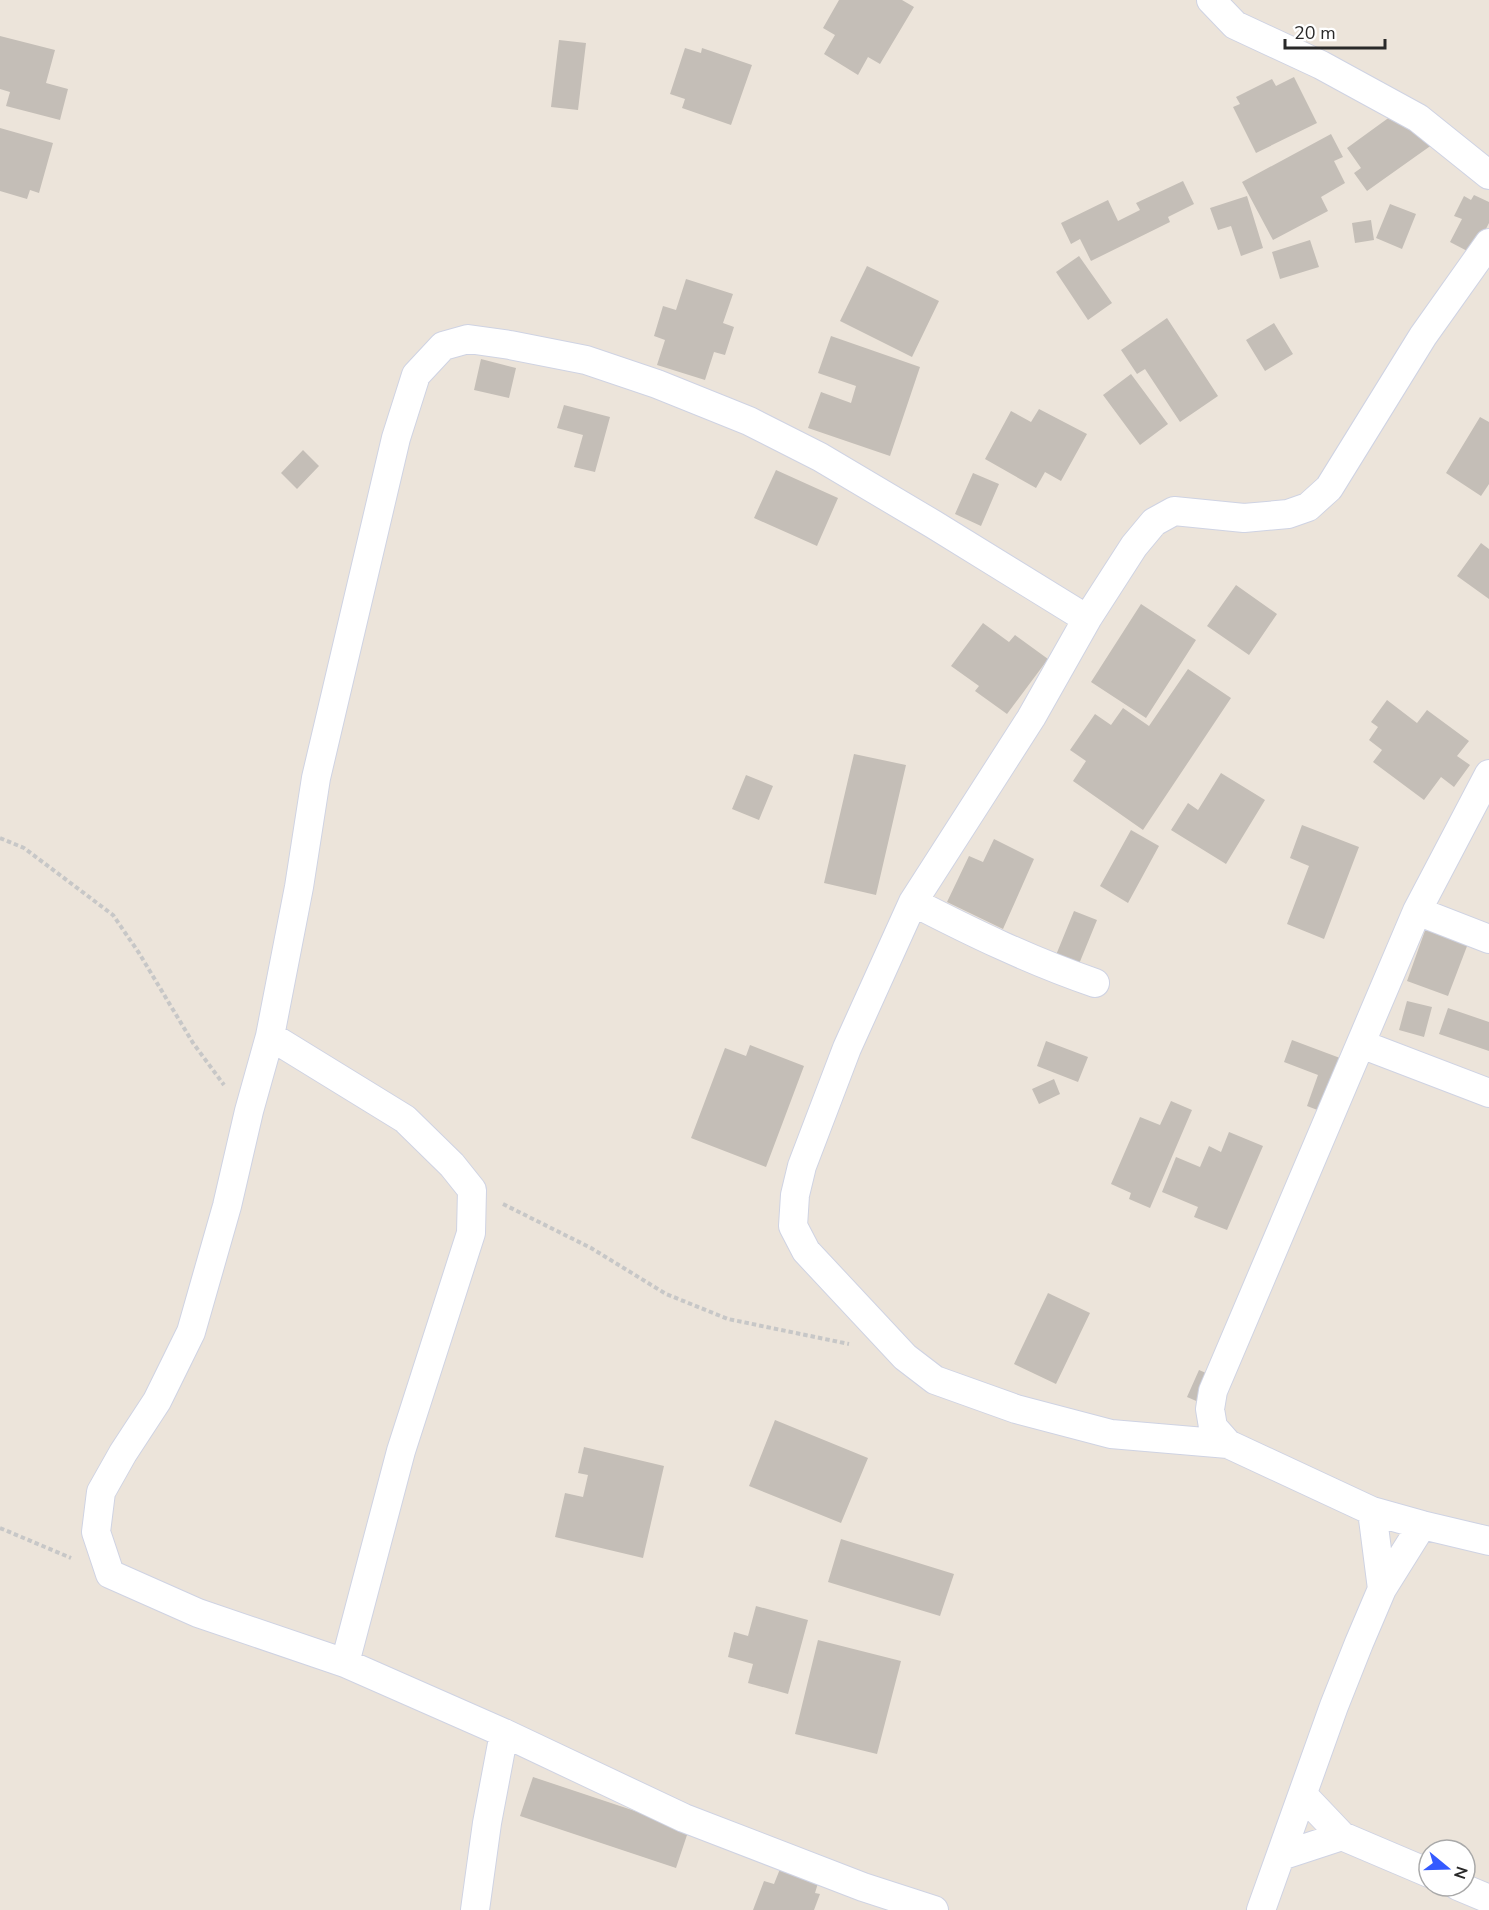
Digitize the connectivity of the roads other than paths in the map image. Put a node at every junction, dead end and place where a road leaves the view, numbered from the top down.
1 (1211, 0) edge
2 (1489, 175) edge
3 (1489, 243) edge
4 (1087, 620) junction
5 (1489, 774) edge
6 (913, 902) junction
7 (1418, 911) junction
8 (1489, 939) edge
9 (1095, 983) dead end
10 (270, 1036) junction
11 (1361, 1044) junction
12 (1489, 1093) edge
13 (1228, 1444) junction
14 (1372, 1511) junction
15 (1422, 1526) junction
16 (1489, 1540) edge
17 (1382, 1589) junction
18 (345, 1663) junction
19 (504, 1732) junction
20 (1303, 1795) junction
21 (1342, 1836) junction
22 (1281, 1856) junction
23 (1417, 1869) edge
24 (475, 1910) edge
25 (934, 1910) edge
26 (1261, 1910) edge

1 - 2 street
3 - 4 street
4 - 6 street
4 - 10 street
5 - 7 street
6 - 9 street
6 - 13 street
7 - 8 street
7 - 11 street
10 - 18 street
10 - 18 street
11 - 12 street
11 - 13 street
13 - 14 street
14 - 15 street
14 - 17 street
15 - 16 street
15 - 17 street
17 - 20 street
18 - 19 street
19 - 24 street
19 - 25 street
20 - 21 street
20 - 22 street
21 - 22 street
21 - 23 street
22 - 26 street

